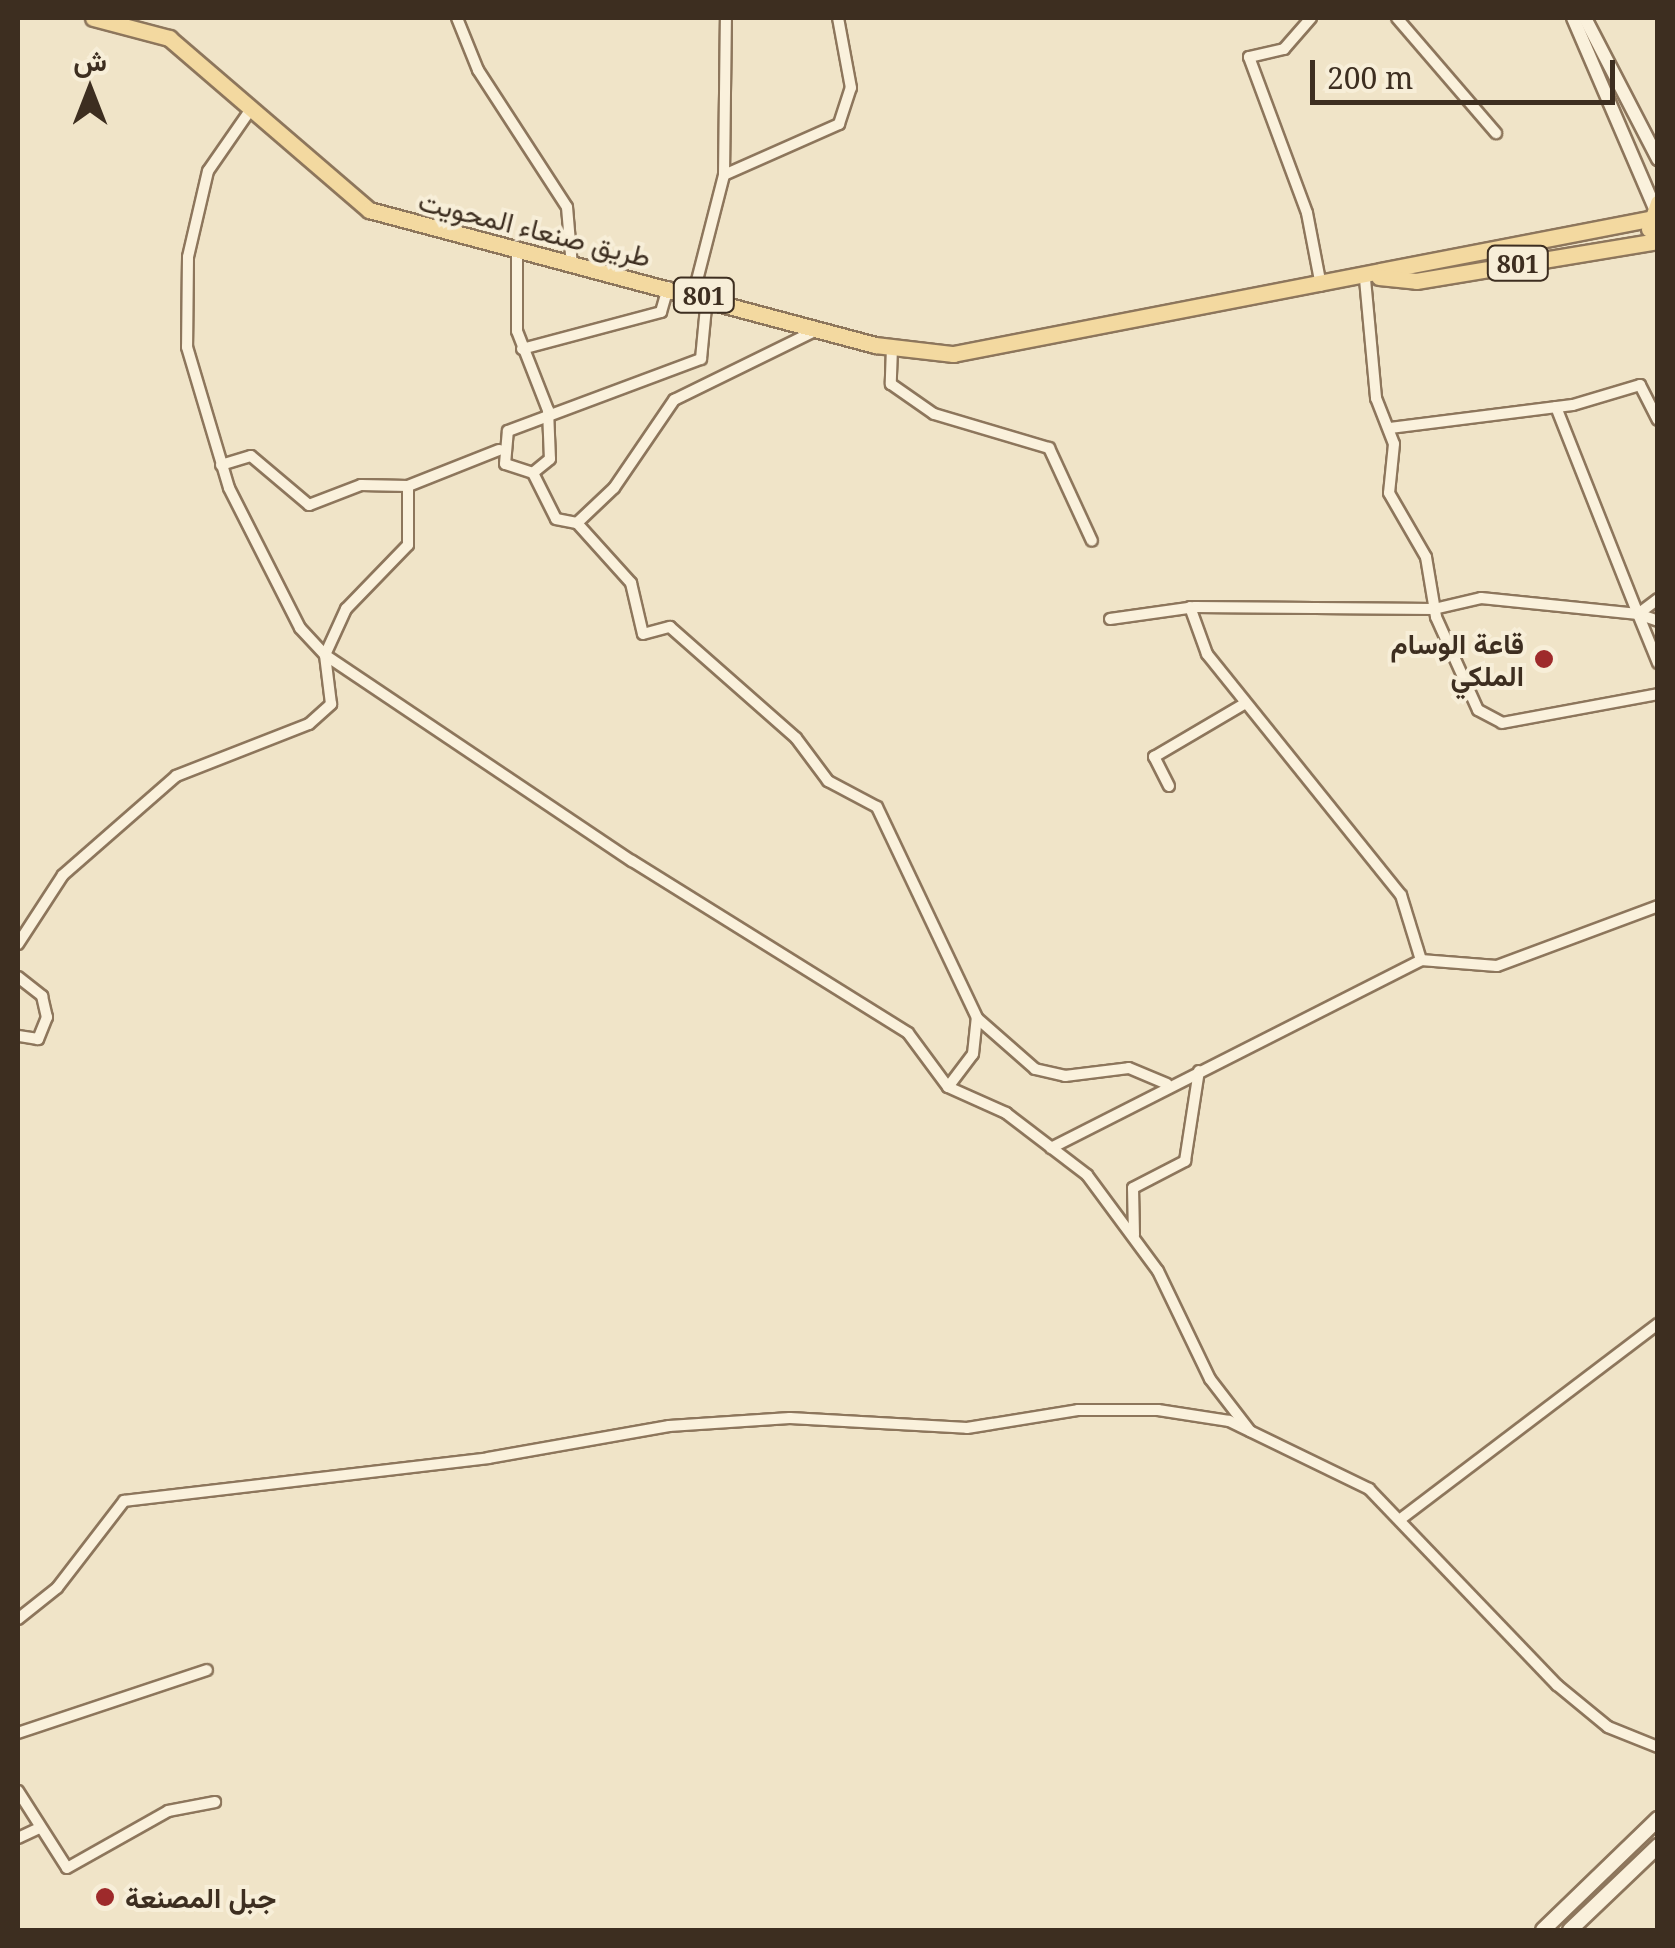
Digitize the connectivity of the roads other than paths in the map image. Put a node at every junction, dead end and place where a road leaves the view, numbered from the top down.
1 (93, 18) edge
2 (458, 18) edge
3 (726, 18) edge
4 (838, 18) edge
5 (1311, 18) edge
6 (1397, 18) edge
7 (1573, 18) edge
8 (1585, 18) edge
9 (251, 108) junction
10 (1496, 133) dead end
11 (1658, 159) edge
12 (724, 175) junction
13 (1653, 209) edge
14 (1658, 240) edge
15 (517, 255) junction
16 (572, 267) junction
17 (1372, 278) junction
18 (669, 286) junction
19 (1321, 287) junction
20 (700, 294) junction
21 (817, 330) junction
22 (892, 347) junction
23 (522, 349) junction
24 (1556, 407) junction
25 (548, 410) junction
26 (1658, 420) edge
27 (1390, 428) junction
28 (499, 450) junction
29 (222, 465) junction
30 (533, 473) junction
31 (408, 486) junction
32 (577, 522) junction
33 (1092, 541) dead end
34 (1658, 600) edge
35 (1190, 607) junction
36 (1434, 609) junction
37 (1638, 614) junction
38 (1110, 619) dead end
39 (1658, 621) edge
40 (325, 655) junction
41 (1658, 663) edge
42 (1658, 694) edge
43 (1244, 704) junction
44 (1169, 786) dead end
45 (1658, 906) edge
46 (18, 944) edge
47 (1422, 960) junction
48 (18, 977) edge
49 (977, 1018) junction
50 (18, 1036) edge
51 (1200, 1071) junction
52 (1167, 1084) junction
53 (948, 1087) junction
54 (1051, 1148) junction
55 (1134, 1236) junction
56 (1658, 1324) edge
57 (1250, 1432) junction
58 (1402, 1518) junction
59 (18, 1619) edge
60 (207, 1670) dead end
61 (18, 1734) edge
62 (1658, 1746) edge
63 (18, 1791) edge
64 (214, 1802) dead end
65 (1658, 1819) edge
66 (39, 1828) junction
67 (18, 1838) edge
68 (1630, 1846) junction
69 (1658, 1846) edge
70 (1644, 1858) junction
71 (1543, 1930) edge
72 (1570, 1930) edge

1 - 9 main road, طريق صنعاء المحويت / 801
2 - 16 street
3 - 12 street
4 - 12 street
5 - 19 street
6 - 10 street
7 - 13 street
8 - 11 street
9 - 15 main road, طريق صنعاء المحويت / 801
9 - 29 street
12 - 20 street
13 - 14 main road
13 - 17 main road, طريق صنعاء المحويت / 801
14 - 17 main road, طريق صنعاء المحويت / 801
15 - 16 main road, طريق صنعاء المحويت / 801
15 - 23 street
16 - 18 main road, طريق صنعاء المحويت / 801
17 - 19 main road, طريق صنعاء المحويت / 801
17 - 27 street
18 - 20 main road, طريق صنعاء المحويت / 801
18 - 23 street
19 - 22 main road, طريق صنعاء المحويت / 801
20 - 21 main road, طريق صنعاء المحويت / 801
20 - 25 street
21 - 22 main road, طريق صنعاء المحويت / 801
21 - 32 street
22 - 33 street
23 - 25 street
24 - 26 street
24 - 27 street
24 - 37 street
25 - 28 street
25 - 30 street
27 - 36 street
28 - 30 street
28 - 31 street
29 - 31 street
29 - 40 street
30 - 32 street
31 - 40 street
32 - 49 street
34 - 37 street
35 - 36 street
35 - 38 street
35 - 43 street
36 - 37 street
36 - 42 street
37 - 39 street
37 - 41 street
40 - 46 street
40 - 53 street
43 - 44 street
43 - 47 street
45 - 47 street
47 - 51 street
48 - 50 street
49 - 52 street
49 - 53 street
51 - 52 street
51 - 55 street
52 - 54 street
53 - 54 street
54 - 55 street
55 - 57 street
56 - 58 street
57 - 58 street
57 - 59 street
58 - 62 street
60 - 61 street
63 - 66 street
64 - 66 street
65 - 68 main road
66 - 67 street
68 - 70 main road
68 - 71 main road
69 - 70 main road
70 - 72 main road

